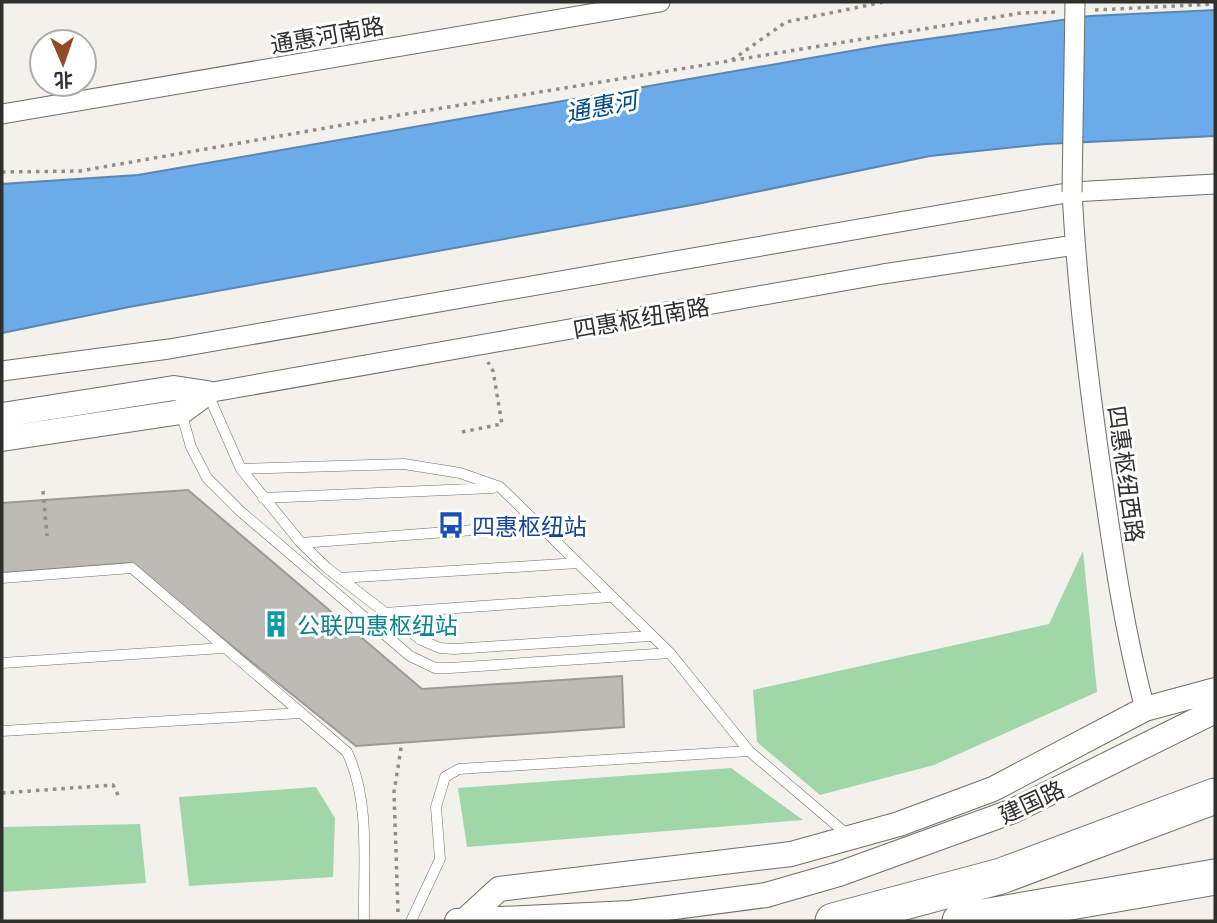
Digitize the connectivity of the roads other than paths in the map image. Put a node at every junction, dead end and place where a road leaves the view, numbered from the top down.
1 (660, 2) edge
2 (1076, 8) edge
3 (2, 114) edge
4 (1215, 184) edge
5 (1072, 192) junction
6 (1075, 245) junction
7 (2, 371) edge
8 (207, 393) junction
9 (178, 400) junction
10 (2, 415) edge
11 (2, 439) edge
12 (241, 469) junction
13 (500, 487) junction
14 (263, 498) junction
15 (540, 525) junction
16 (301, 543) junction
17 (578, 563) junction
18 (2, 578) edge
19 (340, 578) junction
20 (611, 597) junction
21 (384, 613) junction
22 (650, 636) junction
23 (223, 648) junction
24 (670, 653) junction
25 (2, 663) edge
26 (1215, 690) edge
27 (1145, 709) junction
28 (1215, 711) edge
29 (301, 713) junction
30 (2, 730) edge
31 (749, 751) junction
32 (1215, 796) edge
33 (850, 836) junction
34 (1215, 877) edge
35 (364, 921) edge
36 (411, 921) edge
37 (451, 921) edge
38 (464, 921) edge
39 (833, 921) edge
40 (960, 921) edge

1 - 3 street, 通惠河南路
2 - 5 street, 四惠枢纽西路, bridge
4 - 5 street
5 - 6 street, 四惠枢纽西路
5 - 7 street
6 - 8 street, 四惠枢纽南路
6 - 27 street, 四惠枢纽西路
8 - 9 street, 四惠枢纽南路
8 - 12 lane
9 - 10 street, 四惠枢纽南路
9 - 11 street, 四惠枢纽南路
9 - 24 lane
12 - 13 lane
12 - 14 lane
13 - 14 lane
13 - 15 lane
14 - 16 lane
15 - 16 lane
15 - 17 lane
16 - 19 lane
17 - 19 lane
17 - 20 lane
18 - 23 lane
19 - 21 lane
20 - 21 lane
20 - 22 lane
21 - 22 lane
22 - 24 lane
23 - 25 lane
23 - 29 lane
24 - 31 lane
26 - 27 street
27 - 33 street
28 - 38 street, 建国路, bridge
29 - 30 lane
29 - 35 lane
31 - 33 lane
31 - 36 lane
32 - 39 highway
33 - 38 street
34 - 40 highway
37 - 38 street

